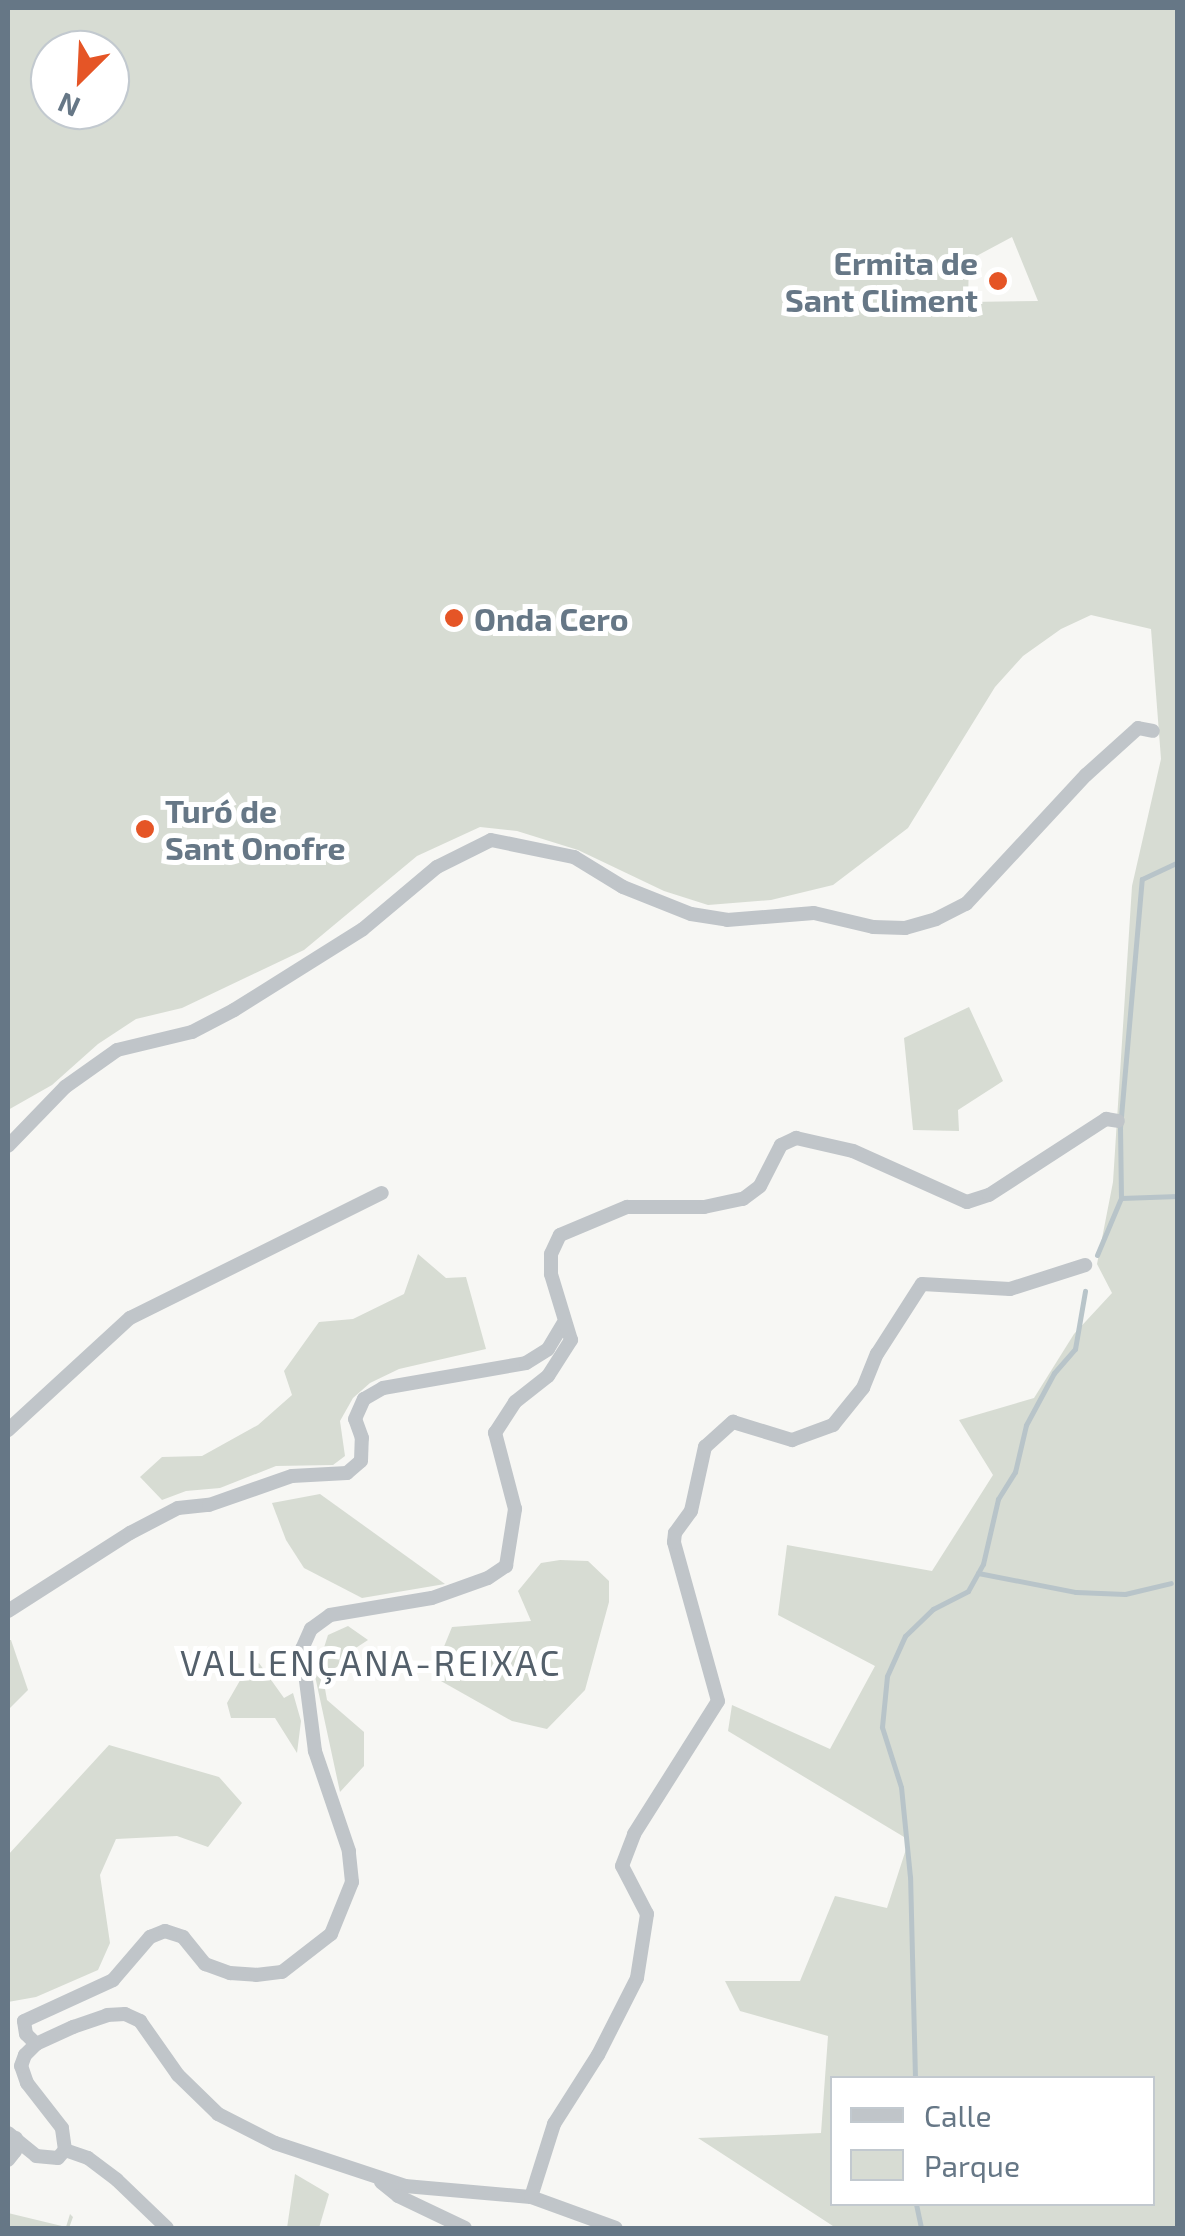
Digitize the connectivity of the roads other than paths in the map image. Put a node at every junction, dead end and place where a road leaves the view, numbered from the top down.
1 (1153, 731) dead end
2 (1118, 1121) dead end
3 (8, 1146) edge
4 (382, 1193) dead end
5 (1085, 1265) dead end
6 (563, 1324) junction
7 (8, 1430) edge
8 (8, 1611) edge
9 (36, 2044) junction
10 (12, 2136) edge
11 (65, 2150) junction
12 (8, 2160) edge
13 (372, 2175) junction
14 (531, 2197) junction
15 (167, 2228) edge
16 (464, 2228) edge
17 (616, 2228) edge

1 - 3 street
2 - 6 street
4 - 7 street
5 - 14 street
6 - 8 street
6 - 9 street
9 - 11 street
9 - 13 street
10 - 11 street
10 - 12 street
11 - 15 street
13 - 14 street
13 - 16 street
14 - 17 street

